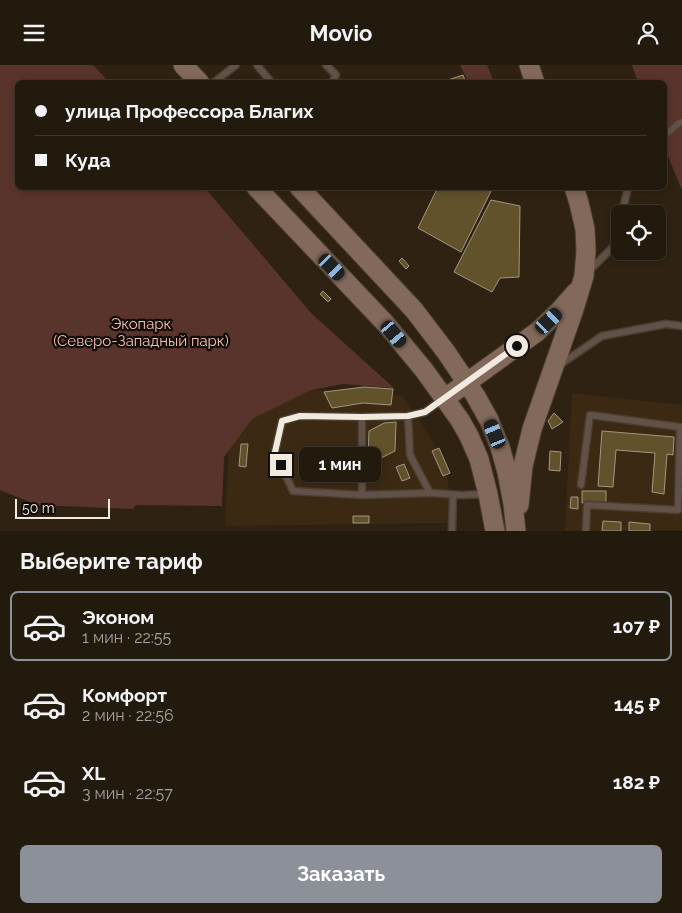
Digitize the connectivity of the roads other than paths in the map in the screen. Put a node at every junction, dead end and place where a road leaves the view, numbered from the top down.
1 (183, 65) edge
2 (236, 65) edge
3 (257, 65) edge
4 (326, 65) edge
5 (529, 65) edge
6 (197, 80) edge
7 (217, 80) edge
8 (270, 80) edge
9 (334, 80) edge
10 (534, 80) edge
11 (682, 122) edge
12 (667, 133) edge
13 (259, 190) edge
14 (302, 190) edge
15 (575, 190) edge
16 (627, 190) edge
17 (624, 205) edge
18 (611, 250) edge
19 (582, 282) junction
20 (682, 326) edge
21 (552, 370) junction
22 (466, 382) junction
23 (444, 399) junction
24 (408, 416) junction
25 (362, 417) junction
26 (581, 485) dead end
27 (430, 493) junction
28 (488, 493) junction
29 (362, 495) junction
30 (453, 495) junction
31 (452, 531) edge
32 (495, 531) edge
33 (517, 531) edge
34 (586, 531) edge

1 - 6 main road
2 - 7 lane
3 - 8 lane
4 - 9 lane
5 - 10 main road
11 - 12 lane
13 - 23 main road
14 - 22 main road
15 - 19 main road
16 - 17 lane
18 - 19 lane
19 - 21 main road
19 - 22 main road
20 - 21 lane
21 - 33 main road
22 - 23 main road
22 - 33 main road
23 - 24 lane
23 - 28 main road
24 - 25 lane
24 - 27 lane
25 - 29 lane
25 - 29 lane
26 - 34 lane
27 - 29 lane
27 - 30 lane
28 - 30 lane
28 - 32 main road
30 - 31 lane

